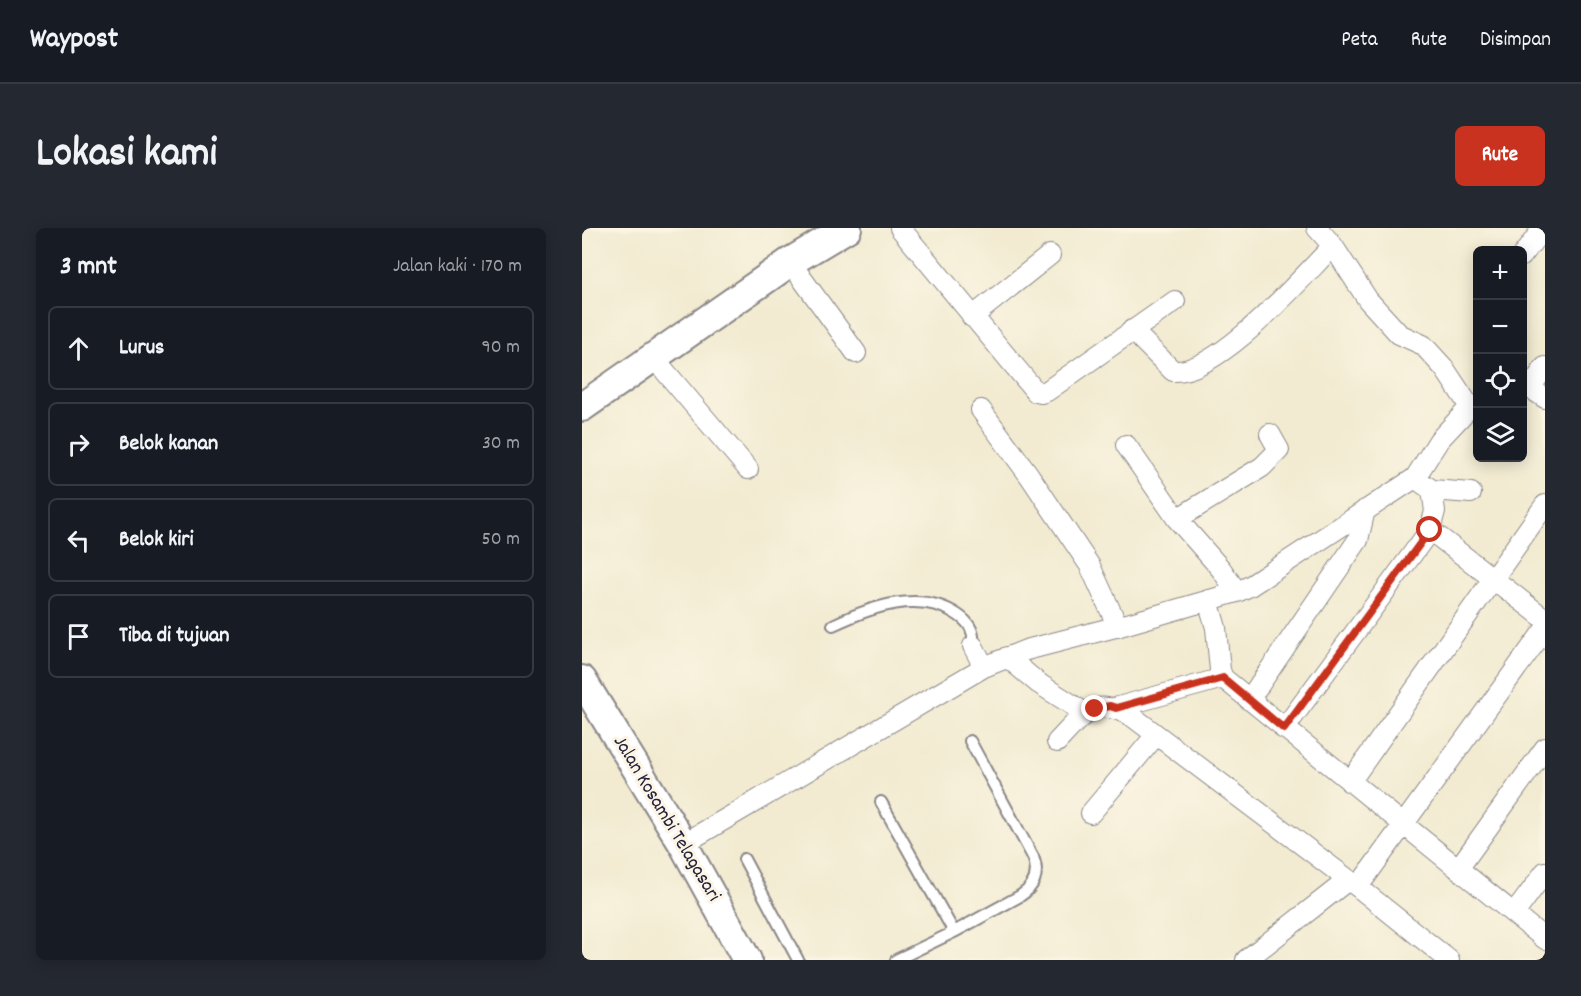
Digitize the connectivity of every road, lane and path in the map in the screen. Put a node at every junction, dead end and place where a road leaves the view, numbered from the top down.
1 (847, 228) edge
2 (900, 228) edge
3 (1317, 228) edge
4 (1543, 228) edge
5 (1333, 246) junction
6 (1527, 249) edge
7 (1050, 255) dead end
8 (790, 262) junction
9 (1175, 301) dead end
10 (972, 316) junction
11 (1132, 330) junction
12 (856, 353) dead end
13 (653, 357) junction
14 (1545, 367) edge
15 (1533, 392) edge
16 (1473, 405) edge
17 (582, 407) edge
18 (1473, 407) edge
19 (981, 410) dead end
20 (1270, 434) dead end
21 (1126, 445) dead end
22 (748, 469) dead end
23 (1415, 478) junction
24 (1432, 490) junction
25 (1471, 493) dead end
26 (1544, 508) edge
27 (1365, 510) junction
28 (1177, 519) junction
29 (1430, 530) junction
30 (1494, 578) junction
31 (1237, 592) junction
32 (1209, 600) junction
33 (1545, 619) edge
34 (833, 625) dead end
35 (1118, 627) junction
36 (1545, 629) edge
37 (973, 646) joint
38 (1007, 657) junction
39 (984, 667) junction
40 (1223, 678) junction
41 (582, 680) edge
42 (1249, 700) junction
43 (1116, 708) junction
44 (1085, 713) junction
45 (1284, 729) junction
46 (1156, 735) junction
47 (970, 741) dead end
48 (1057, 742) dead end
49 (1545, 748) edge
50 (1350, 782) junction
51 (881, 802) dead end
52 (1092, 813) dead end
53 (1404, 826) junction
54 (683, 844) junction
55 (744, 859) dead end
56 (1458, 869) junction
57 (1545, 872) edge
58 (1353, 884) junction
59 (1514, 914) junction
60 (954, 932) junction
61 (1545, 939) edge
62 (747, 960) edge
63 (798, 960) edge
64 (896, 960) edge
65 (1246, 960) edge
66 (1449, 960) edge

1 - 8 main road
2 - 10 street
3 - 5 street
4 - 6 street
5 - 11 street
5 - 16 street
7 - 10 street
8 - 12 street
8 - 13 main road
9 - 11 street
10 - 11 street
13 - 17 main road
13 - 22 street
14 - 15 street
18 - 23 street
19 - 35 street
20 - 28 street
21 - 28 street
23 - 24 street
23 - 27 street
24 - 25 street
24 - 29 street
26 - 30 street
27 - 31 street
27 - 42 street
28 - 31 street
29 - 30 street
29 - 45 street
30 - 33 street
30 - 50 street
31 - 32 street
32 - 35 street
32 - 40 street
34 - 37 lane
35 - 38 street
36 - 53 street
37 - 39 street
38 - 39 street
38 - 44 street
39 - 54 street
40 - 42 street
40 - 43 street
41 - 54 main road, Jalan Kosambi Telagasari
42 - 45 street
43 - 44 street
43 - 46 street
44 - 48 street
45 - 50 street
46 - 52 street
46 - 58 street
47 - 60 lane
49 - 56 street
50 - 53 street
51 - 60 lane
53 - 56 street
53 - 58 street
54 - 62 main road, Jalan Kosambi Telagasari
55 - 63 lane
56 - 59 street
57 - 59 street
58 - 65 street
58 - 66 street
59 - 61 street
60 - 64 lane

